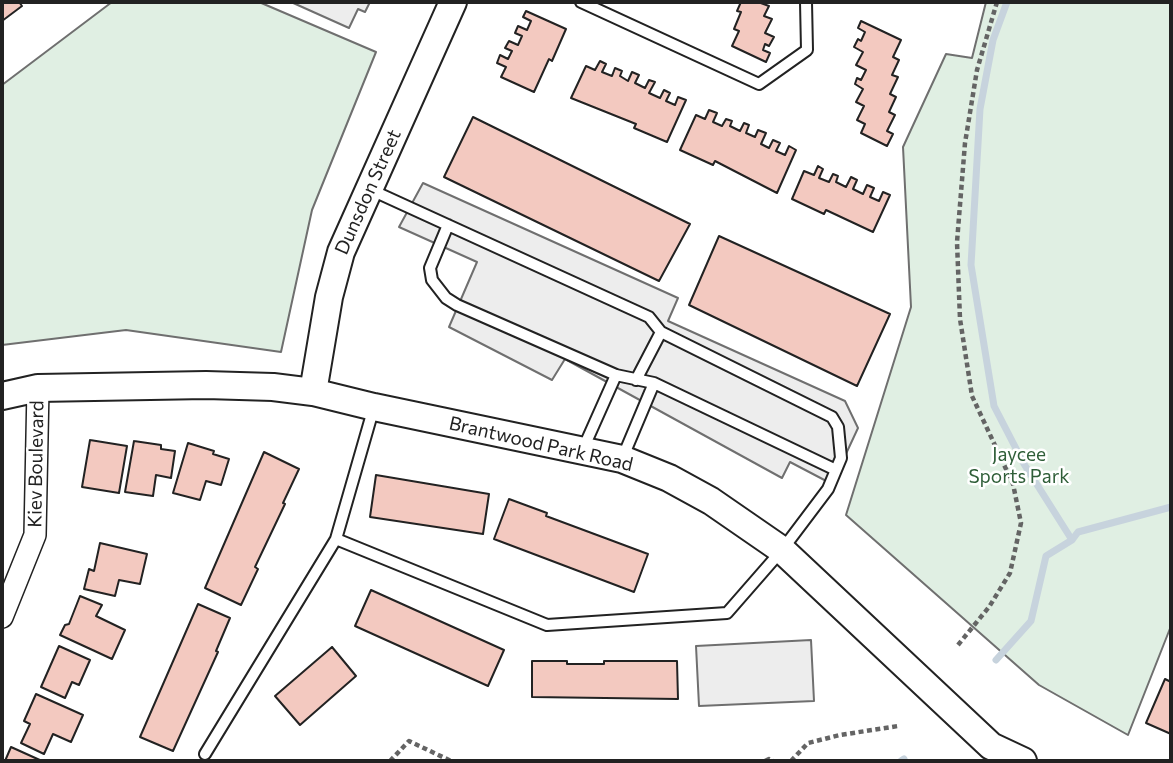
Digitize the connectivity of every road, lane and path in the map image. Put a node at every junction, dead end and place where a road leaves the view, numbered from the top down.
1 (453, 2) edge
2 (581, 2) edge
3 (806, 2) edge
4 (997, 2) edge
5 (369, 188) junction
6 (448, 225) junction
7 (661, 332) junction
8 (616, 375) junction
9 (636, 380) junction
10 (654, 383) junction
11 (38, 388) junction
12 (313, 392) junction
13 (2, 396) edge
14 (374, 407) junction
15 (582, 451) junction
16 (622, 459) junction
17 (836, 470) junction
18 (336, 540) junction
19 (782, 550) junction
20 (2, 617) edge
21 (958, 645) dead end
22 (898, 726) dead end
23 (205, 754) dead end
24 (390, 761) edge
25 (451, 761) edge
26 (765, 761) edge
27 (773, 761) edge
28 (791, 761) edge
29 (1023, 761) edge

1 - 5 street, Dunsdon Street
2 - 3 lane
4 - 21 path
5 - 6 lane
5 - 12 street, Dunsdon Street
6 - 7 lane
6 - 8 lane
7 - 9 lane
7 - 17 lane
8 - 9 lane
8 - 15 lane
9 - 10 lane
10 - 16 lane
10 - 17 lane
11 - 12 street, Brantwood Park Road
11 - 13 street, Brantwood Park Road
11 - 20 street, Kiev Boulevard
12 - 14 street, Brantwood Park Road
14 - 15 street, Brantwood Park Road
14 - 18 lane
15 - 16 street, Brantwood Park Road
16 - 19 street, Brantwood Park Road
17 - 19 lane
18 - 19 lane
18 - 23 lane
19 - 29 street, Brantwood Park Road
22 - 28 path
24 - 25 path
26 - 27 path

